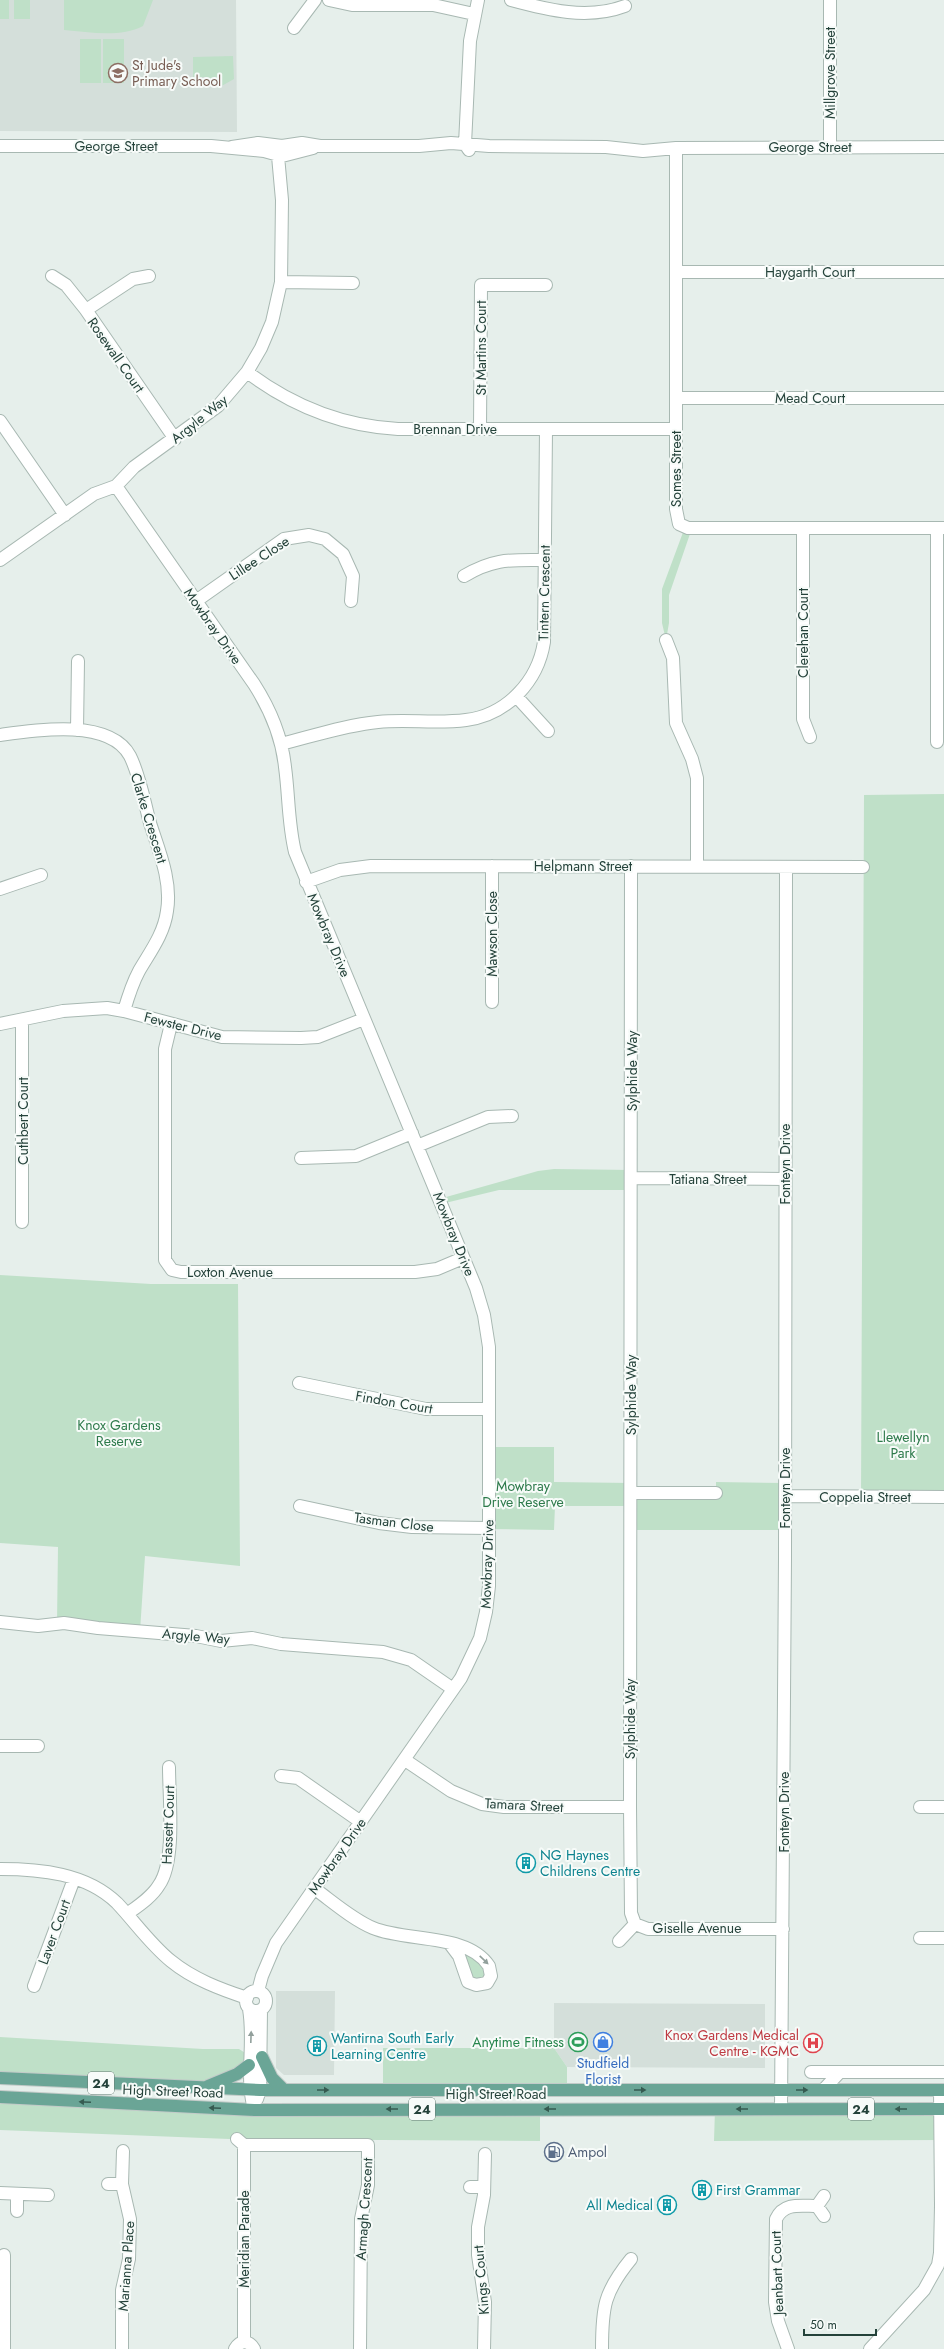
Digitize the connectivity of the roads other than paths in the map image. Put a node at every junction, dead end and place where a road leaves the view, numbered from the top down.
1 (315, 0) edge
2 (329, 0) edge
3 (478, 0) edge
4 (511, 0) edge
5 (830, 0) edge
6 (625, 6) dead end
7 (474, 14) junction
8 (294, 28) dead end
9 (0, 146) edge
10 (468, 146) junction
11 (830, 147) junction
12 (944, 147) edge
13 (676, 148) junction
14 (282, 153) junction
15 (676, 272) junction
16 (944, 272) edge
17 (52, 276) dead end
18 (149, 276) dead end
19 (281, 282) junction
20 (354, 283) dead end
21 (546, 285) dead end
22 (86, 310) junction
23 (247, 372) junction
24 (676, 398) junction
25 (944, 398) edge
26 (0, 421) edge
27 (480, 429) junction
28 (546, 429) junction
29 (676, 429) junction
30 (175, 439) junction
31 (116, 486) junction
32 (65, 515) junction
33 (803, 528) junction
34 (941, 528) edge
35 (0, 560) edge
36 (544, 560) junction
37 (464, 576) dead end
38 (196, 601) junction
39 (351, 601) dead end
40 (666, 640) dead end
41 (78, 661) dead end
42 (516, 696) junction
43 (77, 730) junction
44 (548, 731) dead end
45 (0, 735) edge
46 (810, 737) dead end
47 (937, 742) dead end
48 (281, 744) junction
49 (492, 866) junction
50 (631, 866) junction
51 (697, 866) junction
52 (786, 867) junction
53 (863, 867) dead end
54 (41, 875) dead end
55 (306, 882) junction
56 (0, 889) edge
57 (492, 1002) dead end
58 (124, 1011) junction
59 (364, 1019) junction
60 (22, 1020) junction
61 (0, 1024) edge
62 (171, 1024) junction
63 (512, 1116) dead end
64 (412, 1133) junction
65 (417, 1146) junction
66 (301, 1158) dead end
67 (632, 1178) junction
68 (785, 1179) junction
69 (22, 1222) dead end
70 (463, 1258) junction
71 (299, 1383) dead end
72 (489, 1409) junction
73 (631, 1493) junction
74 (716, 1493) dead end
75 (785, 1496) junction
76 (944, 1497) edge
77 (300, 1506) dead end
78 (489, 1528) junction
79 (0, 1622) edge
80 (453, 1690) junction
81 (0, 1746) edge
82 (38, 1746) dead end
83 (405, 1760) junction
84 (170, 1767) dead end
85 (281, 1776) dead end
86 (630, 1807) junction
87 (920, 1807) dead end
88 (944, 1807) edge
89 (361, 1822) junction
90 (0, 1869) edge
91 (74, 1878) junction
92 (315, 1889) junction
93 (127, 1914) junction
94 (635, 1924) junction
95 (783, 1929) junction
96 (920, 1938) dead end
97 (944, 1938) edge
98 (619, 1940) dead end
99 (450, 1944) dead end
100 (34, 1986) dead end
101 (258, 1992) junction
102 (253, 2006) junction
103 (262, 2057) junction
104 (250, 2065) junction
105 (810, 2072) dead end
106 (840, 2072) junction
107 (944, 2072) edge
108 (0, 2078) edge
109 (22, 2079) junction
110 (201, 2088) junction
111 (824, 2089) junction
112 (255, 2090) junction
113 (284, 2090) junction
114 (559, 2090) junction
115 (781, 2090) junction
116 (942, 2090) edge
117 (0, 2097) edge
118 (32, 2099) junction
119 (589, 2109) junction
120 (781, 2109) junction
121 (942, 2109) edge
122 (254, 2110) junction
123 (241, 2142) joint
124 (123, 2151) dead end
125 (485, 2154) dead end
126 (108, 2184) dead end
127 (122, 2184) junction
128 (470, 2187) dead end
129 (484, 2187) junction
130 (0, 2194) edge
131 (17, 2195) junction
132 (48, 2195) dead end
133 (824, 2196) dead end
134 (817, 2206) junction
135 (943, 2206) edge
136 (17, 2211) dead end
137 (824, 2216) dead end
138 (4, 2254) dead end
139 (631, 2259) dead end
140 (2, 2270) edge
141 (244, 2347) edge
142 (4, 2349) edge
143 (122, 2349) edge
144 (360, 2349) edge
145 (484, 2349) edge
146 (602, 2349) edge
147 (788, 2349) edge
148 (870, 2349) edge

1 - 8 street
2 - 7 street
3 - 7 street
4 - 6 street
5 - 11 street, Millgrove Street
7 - 10 street
9 - 14 street, George Street
10 - 13 street, George Street
10 - 14 street, George Street
11 - 12 street, George Street
11 - 13 street, George Street
13 - 15 street, Somes Street
14 - 19 street, Argyle Way
15 - 16 street, Haygarth Court
15 - 24 street, Somes Street
17 - 22 street, Rosewall Court
18 - 22 street
19 - 20 street
19 - 23 street, Argyle Way
21 - 27 street, St Martins Court
22 - 30 street, Rosewall Court
23 - 27 street, Brennan Drive
23 - 30 street, Argyle Way
24 - 25 street, Mead Court
24 - 29 street, Somes Street
26 - 32 street
27 - 28 street, Brennan Drive
28 - 29 street, Brennan Drive
28 - 36 street, Tintern Crescent
29 - 33 street, Somes Street
30 - 31 street, Argyle Way
31 - 32 street, Argyle Way
31 - 38 street, Mowbray Drive
32 - 35 street, Argyle Way
33 - 34 street, Somes Street
33 - 46 street, Clerehan Court
34 - 47 street
36 - 37 street
36 - 42 street, Tintern Crescent
38 - 39 street, Lillee Close
38 - 48 street, Mowbray Drive
40 - 51 street
41 - 43 street
42 - 44 street
42 - 48 street, Tintern Crescent
43 - 45 street, Clarke Crescent
43 - 58 street, Clarke Crescent
48 - 55 street, Mowbray Drive
49 - 50 street, Helpmann Street
49 - 55 street, Helpmann Street
49 - 57 street, Mawson Close
50 - 51 street, Helpmann Street
50 - 67 street, Sylphide Way
51 - 52 street, Helpmann Street
52 - 53 street, Helpmann Street
52 - 68 street, Fonteyn Drive
54 - 56 street
55 - 59 street, Mowbray Drive
58 - 60 street, Fewster Drive
58 - 62 street, Fewster Drive
59 - 62 street, Fewster Drive
59 - 64 street, Mowbray Drive
60 - 61 street, Fewster Drive
60 - 69 street, Cuthbert Court
62 - 70 street, Loxton Avenue
63 - 65 street
64 - 65 street, Mowbray Drive
64 - 66 street
65 - 70 street, Mowbray Drive
67 - 68 street, Tatiana Street
67 - 73 street, Sylphide Way
68 - 75 street, Fonteyn Drive
70 - 72 street, Mowbray Drive
71 - 72 street, Findon Court
72 - 78 street, Mowbray Drive
73 - 74 street
73 - 86 street, Sylphide Way
75 - 76 street, Coppelia Street
75 - 95 street, Fonteyn Drive
77 - 78 street, Tasman Close
78 - 80 street, Mowbray Drive
79 - 80 street, Argyle Way
80 - 83 street, Mowbray Drive
81 - 82 street
83 - 86 street, Tamara Street
83 - 89 street, Mowbray Drive
84 - 93 street, Hassett Court
85 - 89 street
86 - 94 street, Sylphide Way
87 - 88 street
89 - 92 street, Mowbray Drive
90 - 91 street
91 - 93 street
91 - 100 street, Laver Court
92 - 99 street
92 - 101 street, Mowbray Drive
93 - 102 street
94 - 95 street, Giselle Avenue
94 - 98 street, Giselle Avenue
95 - 115 street, Fonteyn Drive
96 - 97 street
101 - 102 street
101 - 102 street
102 - 103 street
104 -> 102 street
103 - 112 street
103 - 113 main road
104 - 110 main road
104 - 112 street
105 - 106 street
106 - 107 street
106 - 111 street
108 - 109 main road, High Street Road / 24
109 - 110 main road, High Street Road / 24
109 - 118 main road
110 - 112 main road, High Street Road / 24
115 -> 111 main road, High Street Road / 24
111 - 116 main road, High Street Road / 24
112 - 113 main road, High Street Road / 24
112 - 122 street
113 -> 114 main road, High Street Road / 24
114 -> 115 main road, High Street Road / 24
114 - 119 main road
115 - 120 street, Fonteyn Drive
116 - 121 street
117 - 118 main road, High Street Road / 24
122 -> 118 main road, High Street Road / 24
120 -> 119 main road, High Street Road / 24
119 -> 122 main road, High Street Road / 24
121 -> 120 main road, High Street Road / 24
121 - 135 street
123 - 141 street, Meridian Parade
123 - 144 street, Armagh Crescent
124 - 127 street, Marianna Place
125 - 129 street, Kings Court
126 - 127 street
127 - 143 street, Marianna Place
128 - 129 street
129 - 145 street, Kings Court
130 - 131 street
131 - 132 street
131 - 136 street
133 - 134 street
134 - 137 street
134 - 147 street, Jeanbart Court
135 - 148 street
138 - 140 street
139 - 146 street
140 - 142 street

